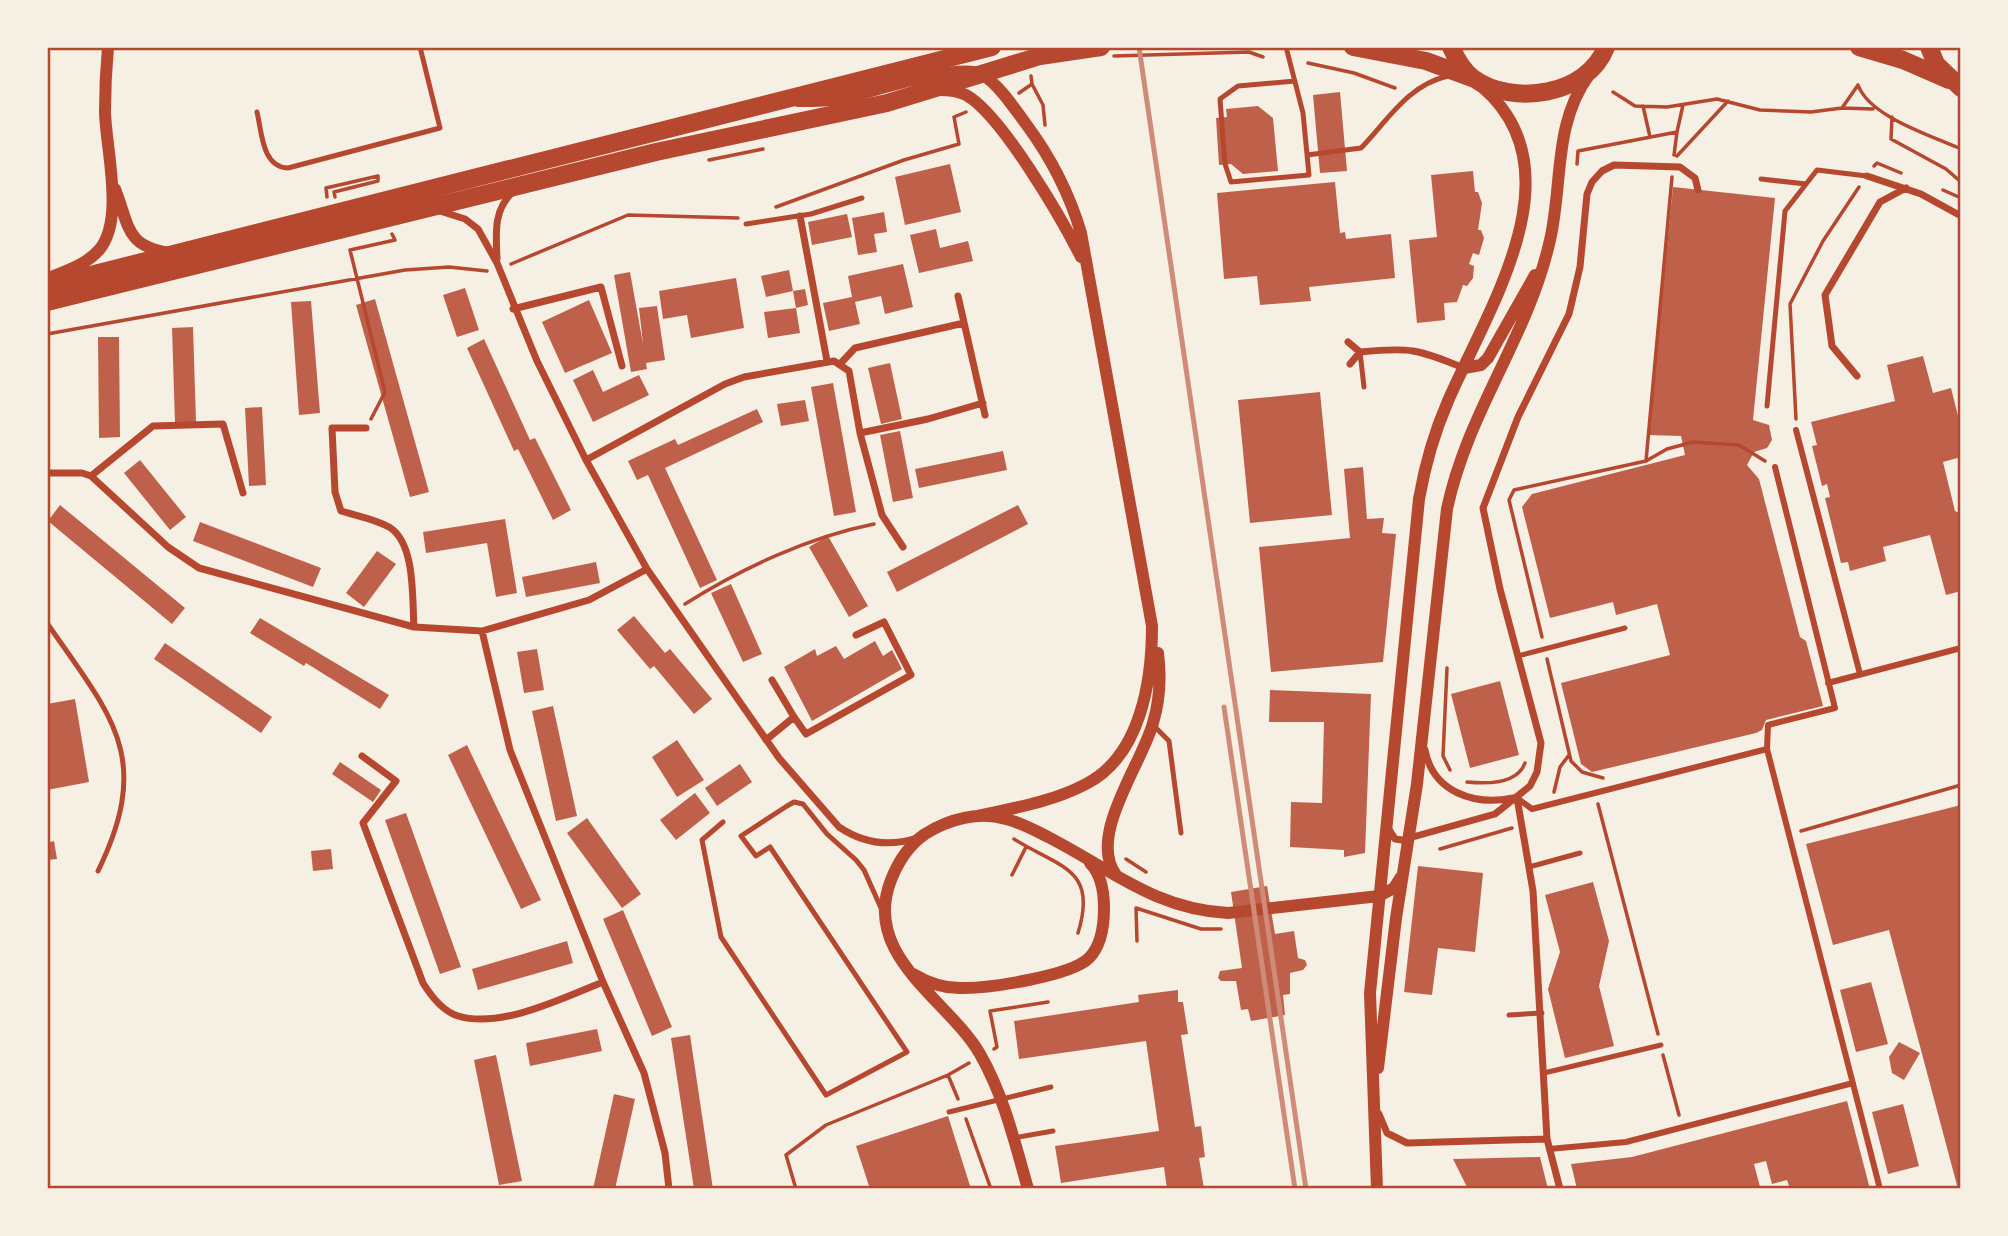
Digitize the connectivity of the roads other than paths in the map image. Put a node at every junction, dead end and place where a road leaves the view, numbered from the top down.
1 (108, 47) edge
2 (420, 47) edge
3 (992, 47) edge
4 (1286, 47) edge
5 (1353, 47) edge
6 (1451, 47) edge
7 (1606, 47) edge
8 (1621, 47) edge
9 (1859, 47) edge
10 (1929, 47) edge
11 (1106, 52) edge
12 (1024, 68) junction
13 (1592, 71) junction
14 (982, 75) junction
15 (1472, 78) junction
16 (1295, 81) junction
17 (1955, 84) edge
18 (935, 89) junction
19 (1013, 98) junction
20 (784, 101) junction
21 (257, 112) dead end
22 (1307, 155) junction
23 (1867, 176) joint
24 (543, 179) junction
25 (1761, 179) dead end
26 (112, 182) junction
27 (1807, 184) junction
28 (1906, 188) junction
29 (1698, 190) dead end
30 (862, 198) dead end
31 (421, 209) junction
32 (800, 216) junction
33 (1961, 216) edge
34 (745, 221) road end
35 (1551, 239) junction
36 (182, 254) junction
37 (498, 263) junction
38 (47, 278) edge
39 (1090, 284) junction
40 (47, 286) edge
41 (958, 296) dead end
42 (47, 302) edge
43 (513, 309) junction
44 (964, 323) junction
45 (1348, 342) dead end
46 (1360, 352) junction
47 (827, 361) junction
48 (841, 364) junction
49 (1350, 364) dead end
50 (622, 366) dead end
51 (1464, 368) junction
52 (1857, 376) dead end
53 (1364, 387) dead end
54 (983, 403) junction
55 (1767, 406) dead end
56 (985, 415) dead end
57 (366, 428) road end
58 (1796, 430) dead end
59 (860, 433) junction
60 (586, 460) junction
61 (1775, 467) road end
62 (47, 473) edge
63 (90, 476) junction
64 (243, 493) dead end
65 (903, 547) dead end
66 (647, 569) junction
67 (1961, 600) edge
68 (1961, 607) edge
69 (47, 623) edge
70 (1152, 626) junction
71 (414, 627) junction
72 (1625, 628) dead end
73 (482, 631) junction
74 (856, 635) dead end
75 (1961, 648) edge
76 (1518, 656) junction
77 (1860, 674) junction
78 (772, 680) dead end
79 (1828, 683) junction
80 (794, 717) junction
81 (1153, 725) junction
82 (1423, 732) junction
83 (766, 740) junction
84 (1767, 749) junction
85 (362, 756) dead end
86 (1517, 798) junction
87 (977, 816) junction
88 (1387, 816) junction
89 (723, 822) dead end
90 (1181, 833) dead end
91 (921, 837) junction
92 (1409, 839) junction
93 (1580, 853) dead end
94 (1086, 858) junction
95 (1530, 867) junction
96 (98, 870) dead end
97 (1403, 874) junction
98 (1122, 880) junction
99 (1379, 896) junction
100 (1396, 918) junction
101 (887, 924) junction
102 (907, 970) junction
103 (603, 982) junction
104 (1542, 1013) junction
105 (1509, 1015) dead end
106 (1661, 1045) road end
107 (1545, 1073) junction
108 (1853, 1083) junction
109 (1051, 1087) dead end
110 (1000, 1097) junction
111 (1375, 1100) junction
112 (949, 1112) dead end
113 (1053, 1131) dead end
114 (1013, 1138) junction
115 (1547, 1139) junction
116 (1549, 1149) junction
117 (669, 1189) edge
118 (1028, 1189) edge
119 (1377, 1189) edge
120 (1560, 1189) edge
121 (1880, 1189) edge

1 - 26 street
2 - 21 lane
3 - 20 main road
4 - 16 lane
5 - 15 main road
6 - 15 main road
7 - 13 main road
8 - 13 main road
9 - 17 main road
10 - 17 main road
11 - 12 main road
12 - 14 main road
12 - 19 street
13 - 15 main road
13 - 35 street
14 - 18 main road
14 - 19 street
14 - 20 street
15 - 22 lane
15 - 51 street
16 - 22 lane
16 - 22 lane
18 - 24 main road
18 - 39 street
19 - 39 street
20 - 36 main road
23 - 27 lane
23 - 28 street
24 - 31 main road
24 - 37 street
25 - 27 lane
26 - 36 street
26 - 38 street
27 - 55 lane
28 - 33 street
28 - 52 street
29 - 76 street
30 - 32 lane
31 - 37 street
31 - 42 main road
32 - 34 lane
32 - 47 street
35 - 51 street
35 - 82 street
36 - 40 main road
37 - 43 street
39 - 70 street
41 - 44 street
43 - 50 street
43 - 60 street
44 - 48 street
44 - 54 street
45 - 46 street
46 - 49 street
46 - 51 street
46 - 53 lane
47 - 48 street
47 - 60 street
48 - 59 street
51 - 88 street
54 - 56 street
54 - 59 street
57 - 71 street
58 - 77 street
59 - 65 street
60 - 66 street
61 - 79 street
62 - 63 street
63 - 64 street
63 - 71 street
66 - 73 street
66 - 83 street
67 - 68 street
69 - 96 lane
70 - 81 street
70 - 87 street
71 - 73 street
72 - 76 lane
73 - 103 street
74 - 80 street
75 - 77 street
76 - 86 street
77 - 79 street
78 - 80 street
79 - 84 street
80 - 83 street
81 - 90 lane
81 - 98 street
82 - 86 street
82 - 92 street
83 - 91 street
84 - 86 street
84 - 108 street
85 - 103 street
86 - 92 street
86 - 95 street
87 - 91 street
87 - 94 street
88 - 92 street
88 - 99 street
89 - 101 lane
91 - 101 street
92 - 97 street
93 - 95 lane
94 - 98 street
94 - 102 street
95 - 104 street
97 - 99 street
97 - 100 street
98 - 99 street
99 - 100 street
99 - 111 street
100 - 111 street
101 - 102 street
102 - 110 street
103 - 117 street
104 - 105 lane
104 - 107 street
106 - 107 lane
107 - 115 street
108 - 116 street
108 - 121 street
109 - 110 lane
110 - 112 lane
110 - 114 street
111 - 115 street
111 - 119 street
113 - 114 lane
114 - 118 street
115 - 116 street
116 - 120 street

